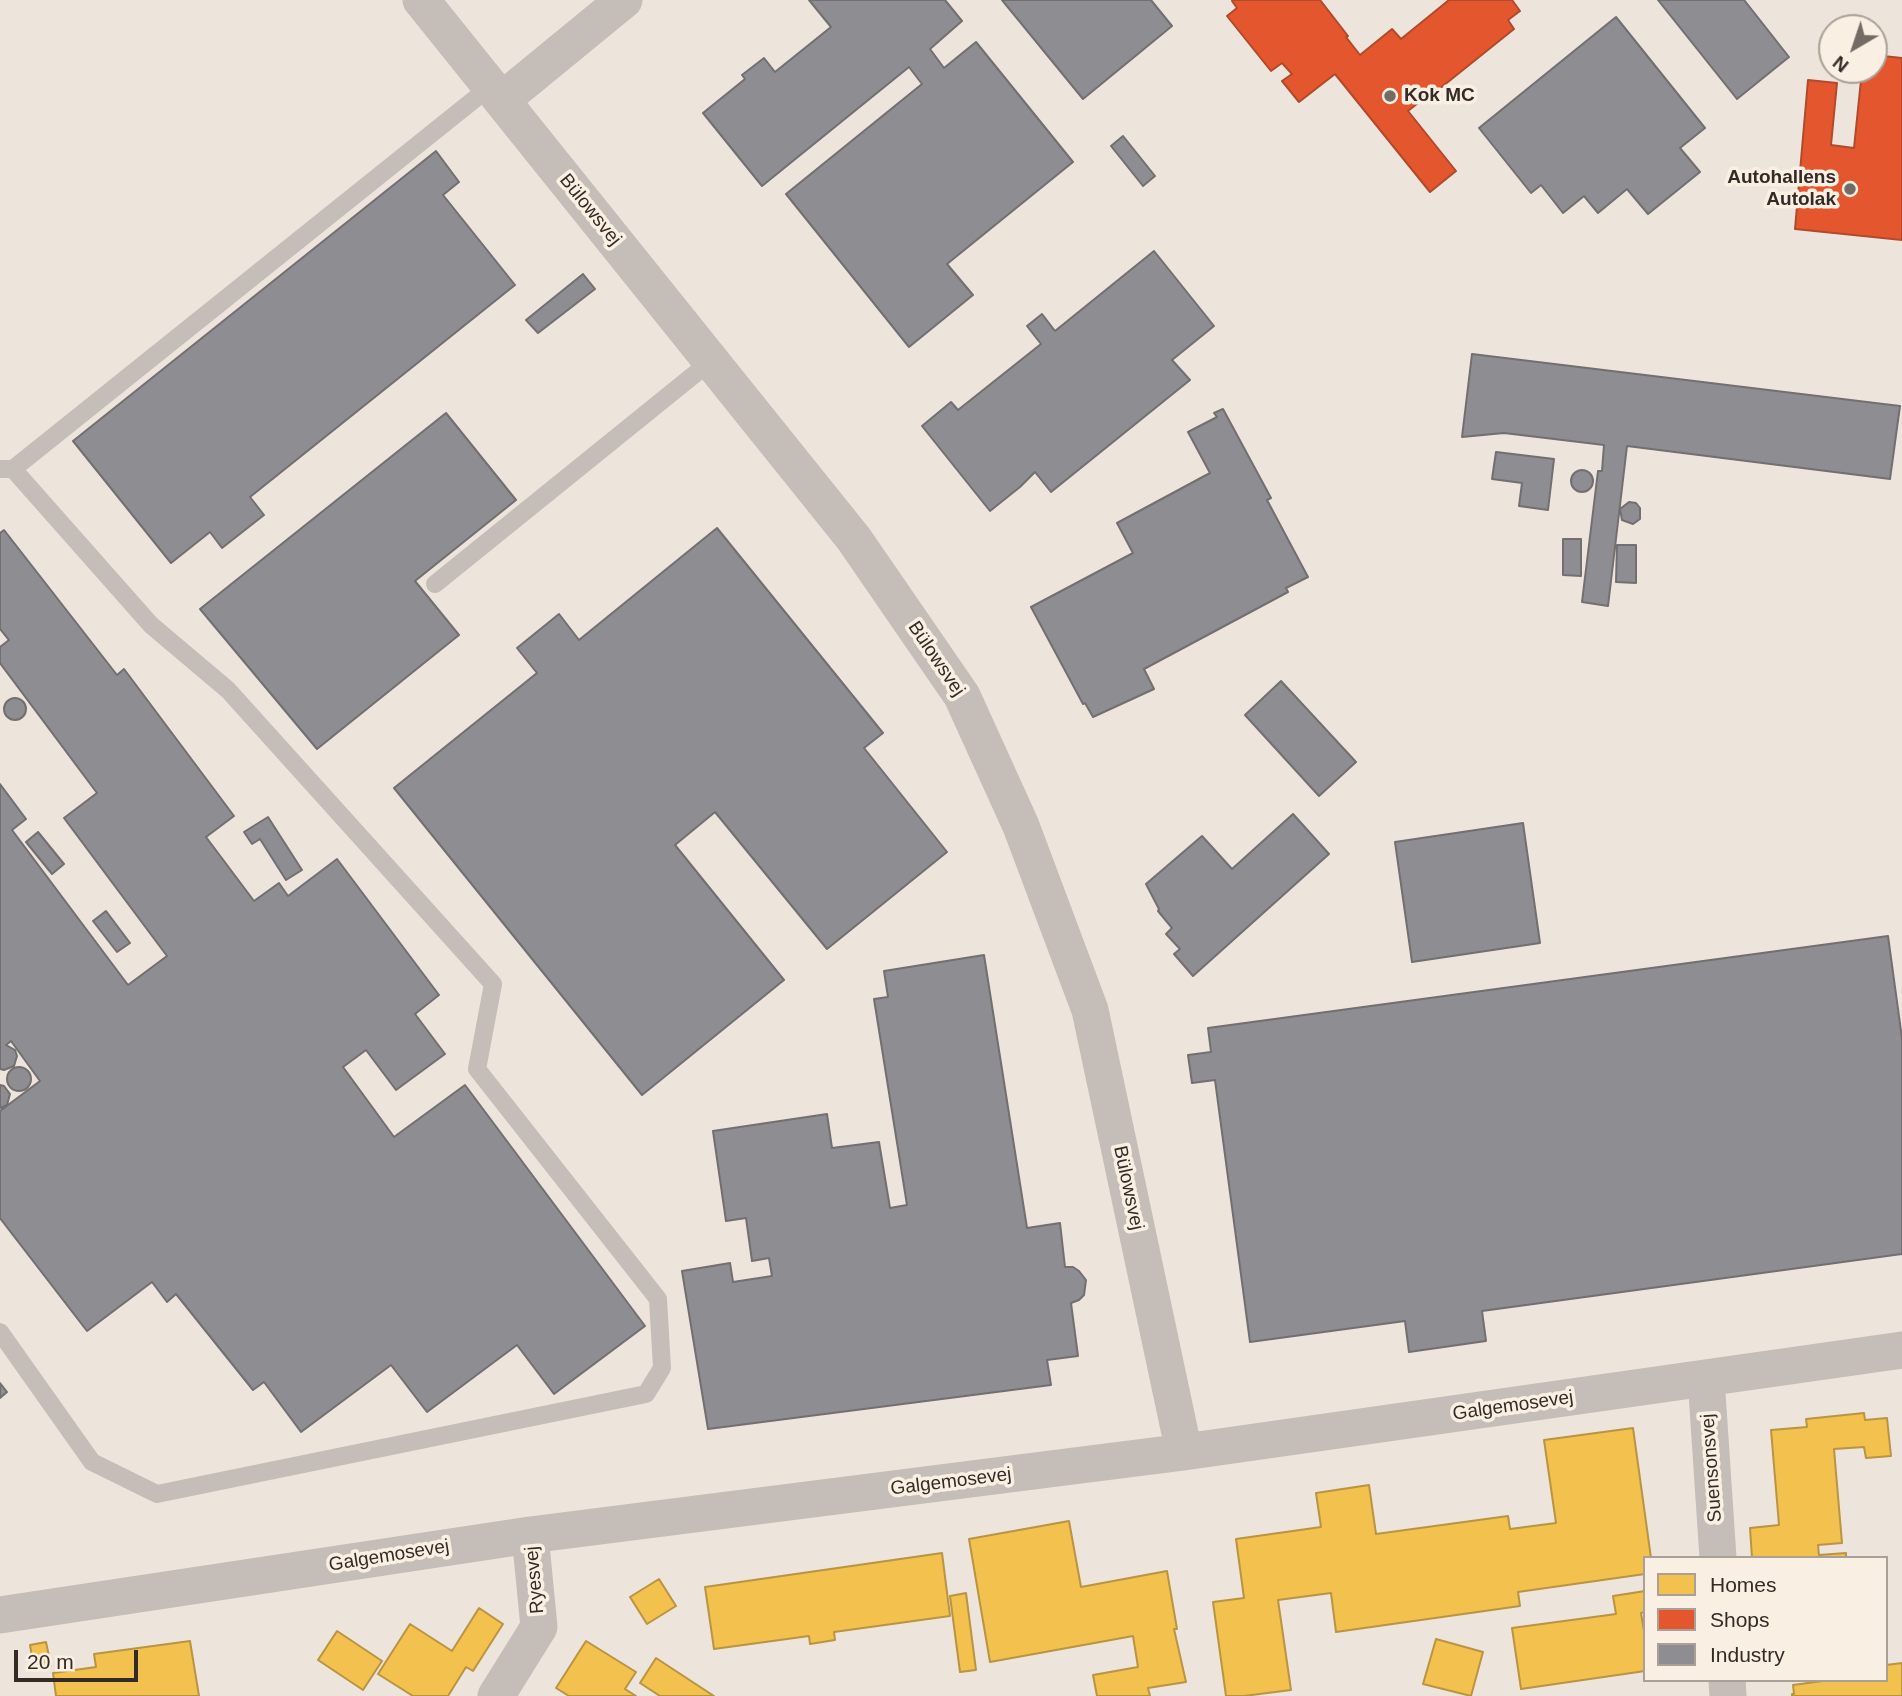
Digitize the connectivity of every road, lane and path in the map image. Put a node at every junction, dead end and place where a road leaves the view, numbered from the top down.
1 (421, 0) edge
2 (624, 0) edge
3 (497, 93) junction
4 (711, 361) junction
5 (6, 469) edge
6 (435, 584) dead end
7 (0, 1332) edge
8 (1902, 1350) edge
9 (1706, 1378) junction
10 (1184, 1452) junction
11 (530, 1535) junction
12 (1718, 1556) edge
13 (0, 1615) edge
14 (496, 1696) edge

1 - 3 street, Bülowsvej
2 - 3 street
3 - 4 street, Bülowsvej
3 - 5 lane
4 - 6 lane
4 - 10 street, Bülowsvej
5 - 7 lane
8 - 9 street, Galgemosevej
9 - 10 street, Galgemosevej
9 - 12 street, Suensonsvej
10 - 11 street, Galgemosevej
11 - 13 street, Galgemosevej
11 - 14 street, Ryesvej

